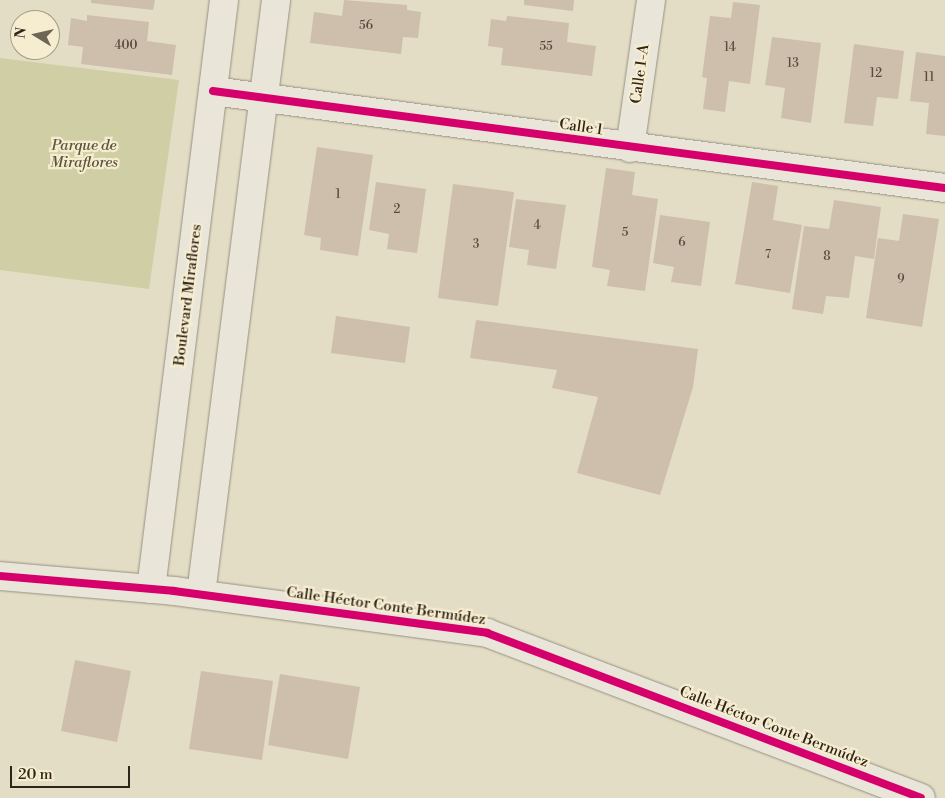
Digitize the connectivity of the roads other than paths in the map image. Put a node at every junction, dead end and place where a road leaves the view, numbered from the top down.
1 (224, 0) edge
2 (276, 0) edge
3 (651, 0) edge
4 (213, 91) junction
5 (264, 97) junction
6 (630, 148) junction
7 (945, 188) edge
8 (0, 576) edge
9 (151, 589) junction
10 (201, 594) junction
11 (921, 798) edge

1 - 4 street, Boulevard Miraflores
2 - 5 street
3 - 6 street, Calle 1-A
4 - 5 street, Calle 1
4 - 9 street, Boulevard Miraflores
5 - 6 street, Calle 1
5 - 10 street
6 - 7 street, Calle 1
8 - 9 street, Calle Héctor Conte Bermúdez
9 - 10 street, Calle Héctor Conte Bermúdez
10 - 11 street, Calle Héctor Conte Bermúdez

